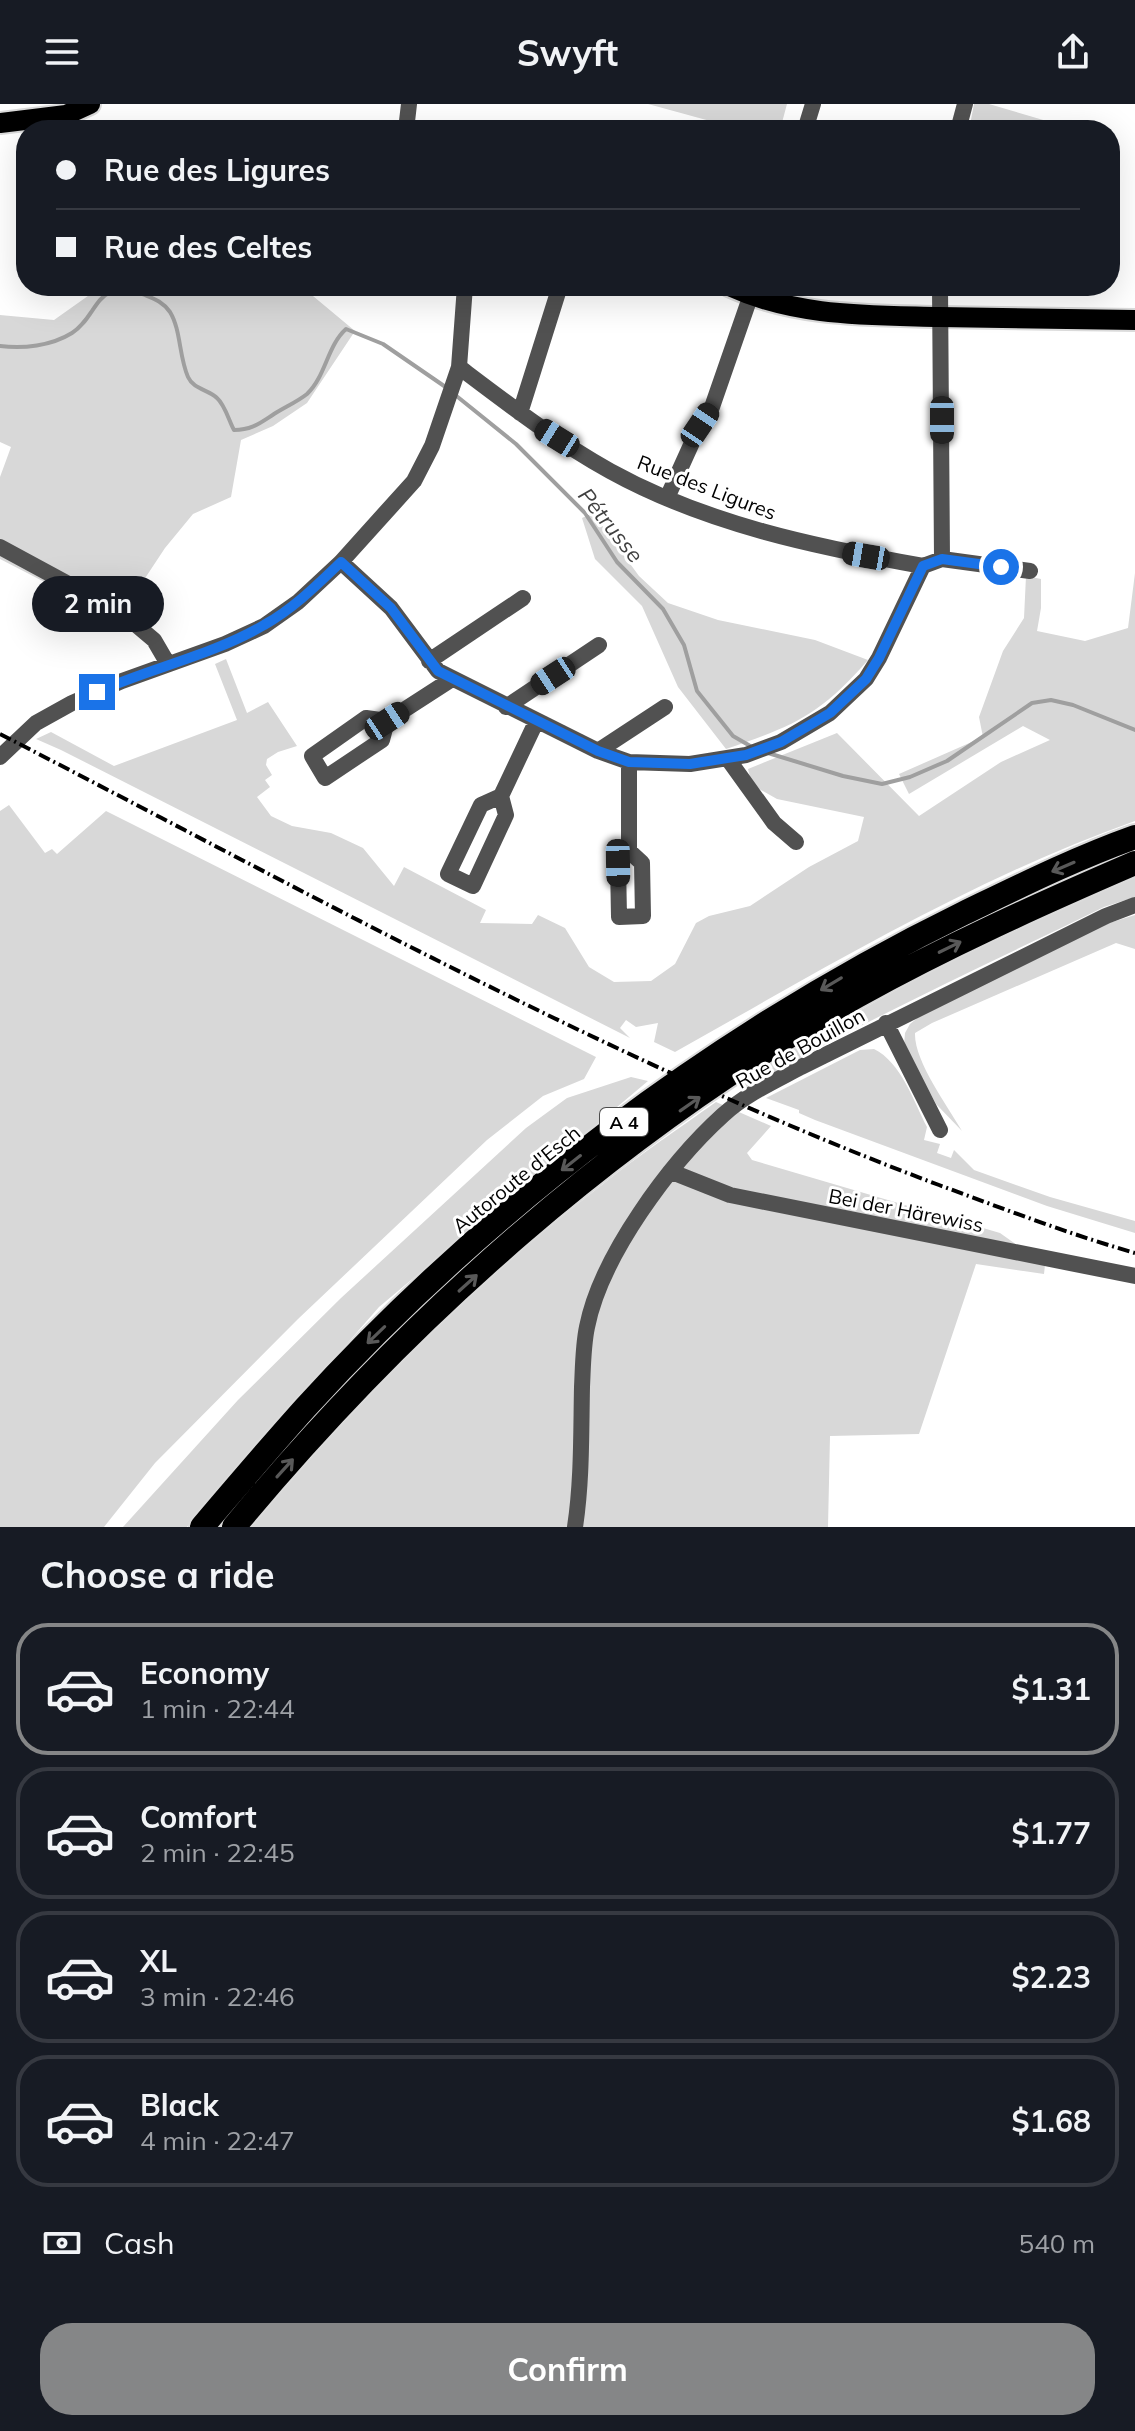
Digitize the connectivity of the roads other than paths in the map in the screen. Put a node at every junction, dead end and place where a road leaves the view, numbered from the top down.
1 (82, 115) edge
2 (31, 120) edge
3 (464, 296) edge
4 (557, 296) edge
5 (750, 296) edge
6 (761, 296) edge
7 (940, 296) edge
8 (940, 317) junction
9 (1135, 320) edge
10 (459, 367) junction
11 (520, 413) junction
12 (667, 498) junction
13 (0, 547) edge
14 (942, 559) junction
15 (341, 562) junction
16 (923, 566) junction
17 (1030, 571) dead end
18 (523, 598) dead end
19 (599, 645) dead end
20 (429, 661) junction
21 (168, 664) junction
22 (452, 679) junction
23 (506, 707) junction
24 (665, 707) dead end
25 (387, 721) junction
26 (536, 722) junction
27 (598, 751) junction
28 (0, 757) edge
29 (728, 759) junction
30 (629, 762) junction
31 (501, 796) junction
32 (1135, 837) edge
33 (796, 842) dead end
34 (629, 851) dead end
35 (1135, 863) edge
36 (1135, 905) edge
37 (886, 1023) junction
38 (940, 1130) dead end
39 (672, 1172) junction
40 (1135, 1276) edge
41 (202, 1527) edge
42 (234, 1527) edge
43 (575, 1527) edge

1 - 2 main road
3 - 10 street
4 - 11 street
5 - 12 street
6 - 8 main road
7 - 8 street
8 - 9 main road
8 - 14 street
10 - 11 street, Rue des Ligures
10 - 15 street
11 - 12 street, Rue des Ligures
12 - 16 street, Rue des Ligures
13 - 21 street
14 - 16 street
14 - 17 street
15 - 20 street
15 - 21 street
16 - 29 street
18 - 20 street
19 - 23 street
20 - 22 street
21 - 28 street
22 - 23 street
22 - 25 street
23 - 26 street
24 - 27 street
25 - 25 street
26 - 27 street
26 - 31 street
27 - 30 street
29 - 30 street
29 - 33 street
30 - 34 street
31 - 31 street
32 -> 41 highway, Autoroute d'Esch / A 4
42 -> 35 highway, A 4
36 - 37 street, Rue de Bouillon
37 - 38 street
37 - 39 street, Rue de Bouillon
39 - 40 street, Bei der Härewiss
39 - 43 street, Rue de Bouillon

